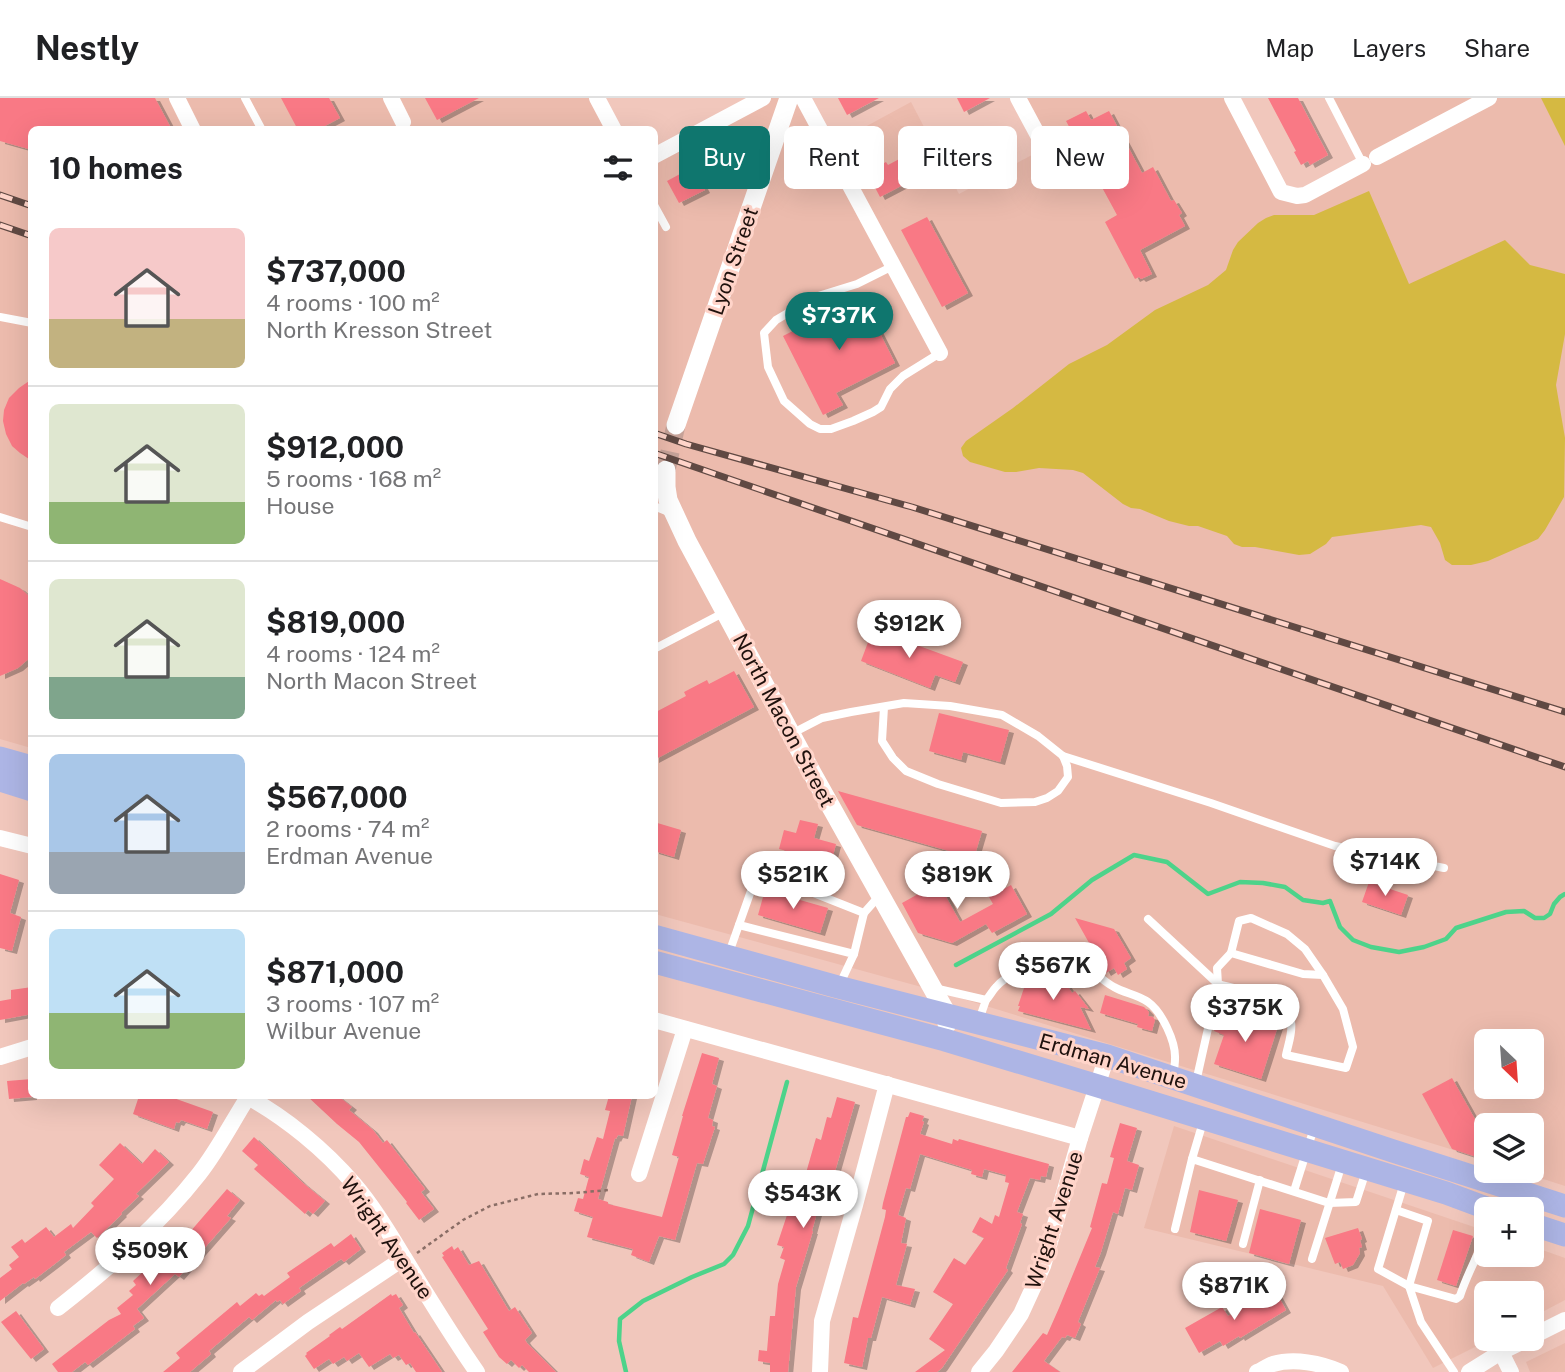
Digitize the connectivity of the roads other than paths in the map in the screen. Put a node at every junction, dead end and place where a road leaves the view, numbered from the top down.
1 (177, 98) edge
2 (245, 98) edge
3 (391, 98) edge
4 (597, 98) edge
5 (763, 98) edge
6 (789, 98) edge
7 (803, 98) edge
8 (1018, 98) edge
9 (1232, 98) edge
10 (1329, 98) edge
11 (1489, 98) edge
12 (403, 122) dead end
13 (191, 126) edge
14 (260, 126) edge
15 (612, 126) edge
16 (1033, 126) edge
17 (658, 154) edge
18 (1370, 161) junction
19 (658, 212) edge
20 (666, 227) dead end
21 (893, 266) junction
22 (0, 317) edge
23 (28, 322) edge
24 (940, 353) joint
25 (676, 425) tunnel mouth
26 (666, 470) tunnel mouth
27 (658, 508) edge
28 (674, 514) junction
29 (0, 517) edge
30 (28, 526) edge
31 (725, 612) junction
32 (658, 647) edge
33 (884, 708) junction
34 (791, 734) junction
35 (1063, 756) junction
36 (0, 758) edge
37 (28, 765) edge
38 (1, 784) edge
39 (28, 789) edge
40 (0, 838) edge
41 (28, 845) edge
42 (1444, 868) dead end
43 (880, 895) junction
44 (864, 913) junction
45 (1147, 919) dead end
46 (739, 925) junction
47 (658, 937) edge
48 (1231, 953) junction
49 (854, 954) junction
50 (728, 957) junction
51 (658, 963) edge
52 (1323, 975) junction
53 (1218, 984) junction
54 (838, 987) junction
55 (931, 987) junction
56 (986, 1000) junction
57 (947, 1016) junction
58 (658, 1021) edge
59 (978, 1024) junction
60 (685, 1029) junction
61 (945, 1040) junction
62 (28, 1048) edge
63 (1107, 1056) junction
64 (0, 1057) edge
65 (1173, 1078) junction
66 (887, 1084) junction
67 (1195, 1085) junction
68 (1098, 1086) junction
69 (245, 1099) edge
70 (252, 1099) edge
71 (1204, 1118) junction
72 (1315, 1125) junction
73 (1080, 1138) junction
74 (1307, 1150) junction
75 (1192, 1159) junction
76 (1343, 1161) junction
77 (1367, 1168) junction
78 (639, 1174) dead end
79 (1260, 1180) junction
80 (1405, 1180) junction
81 (1294, 1191) junction
82 (1329, 1203) junction
83 (1474, 1203) edge
84 (1565, 1206) edge
85 (1396, 1210) junction
86 (1544, 1228) edge
87 (1175, 1229) dead end
88 (1565, 1235) edge
89 (1243, 1244) dead end
90 (1312, 1259) dead end
91 (405, 1260) junction
92 (1474, 1262) edge
93 (1409, 1286) junction
94 (58, 1308) dead end
95 (1565, 1320) edge
96 (1544, 1330) edge
97 (1501, 1352) joint
98 (241, 1372) edge
99 (477, 1372) edge
100 (820, 1372) edge
101 (979, 1372) edge
102 (1257, 1372) edge
103 (1341, 1372) edge
104 (1454, 1372) edge
105 (1469, 1372) edge
106 (1511, 1372) edge

1 - 13 street
2 - 14 lane
3 - 12 street
4 - 15 street
5 - 17 street
6 - 25 street, Lyon Street
7 - 21 street
8 - 16 street
9 - 18 street
10 - 18 lane
11 - 18 street
19 - 20 lane
21 - 24 street
21 - 24 lane
22 - 23 lane
26 - 28 street, North Macon Street
27 - 28 lane
28 - 31 street, North Macon Street
29 - 30 lane
31 - 32 lane
31 - 34 street, North Macon Street
33 - 34 lane
33 - 35 lane
33 - 35 lane
34 - 43 street, North Macon Street
35 - 42 lane
36 - 37 main road
38 - 39 main road
40 - 41 street
43 - 44 lane
43 - 55 street, North Macon Street
44 - 46 lane
44 - 49 lane
45 - 53 lane
46 - 49 lane
46 - 50 lane
47 - 50 main road, Erdman Avenue
48 - 52 lane
48 - 52 lane
48 - 53 lane
49 - 54 lane
50 - 54 main road, Erdman Avenue
51 - 61 main road, Erdman Avenue
52 - 53 lane
53 - 67 lane
54 - 57 main road, Erdman Avenue
55 - 56 lane
55 - 57 street, North Macon Street
56 - 59 lane
56 - 65 lane
57 - 59 main road, Erdman Avenue
57 - 61 street
58 - 60 street
59 - 63 main road, Erdman Avenue
60 - 66 street
60 - 78 street
61 - 68 main road, Erdman Avenue
62 - 64 street
63 - 65 main road, Erdman Avenue
63 - 68 street, Wright Avenue
65 - 67 main road, Erdman Avenue
66 - 73 street
66 - 100 street
67 - 72 main road, Erdman Avenue
68 - 71 main road, Erdman Avenue
68 - 73 street, Wright Avenue
69 - 94 street
70 - 91 street, Wright Avenue
71 - 74 main road, Erdman Avenue
71 - 75 lane
72 - 74 lane
72 - 84 main road, Erdman Avenue
73 - 101 street, Wright Avenue
74 - 76 main road, Erdman Avenue
74 - 81 lane
75 - 79 lane
75 - 87 lane
76 - 77 main road, Erdman Avenue
76 - 82 lane
77 - 80 main road, Erdman Avenue
77 - 82 lane
79 - 81 lane
79 - 89 lane
80 - 83 main road, Erdman Avenue
80 - 85 lane
81 - 82 lane
82 - 90 lane
85 - 93 lane
85 - 93 lane
86 - 88 main road
91 - 98 street
91 - 99 street, Wright Avenue
92 - 93 lane
93 - 104 lane
95 - 96 street
97 - 105 street
97 - 106 street
102 - 103 street

